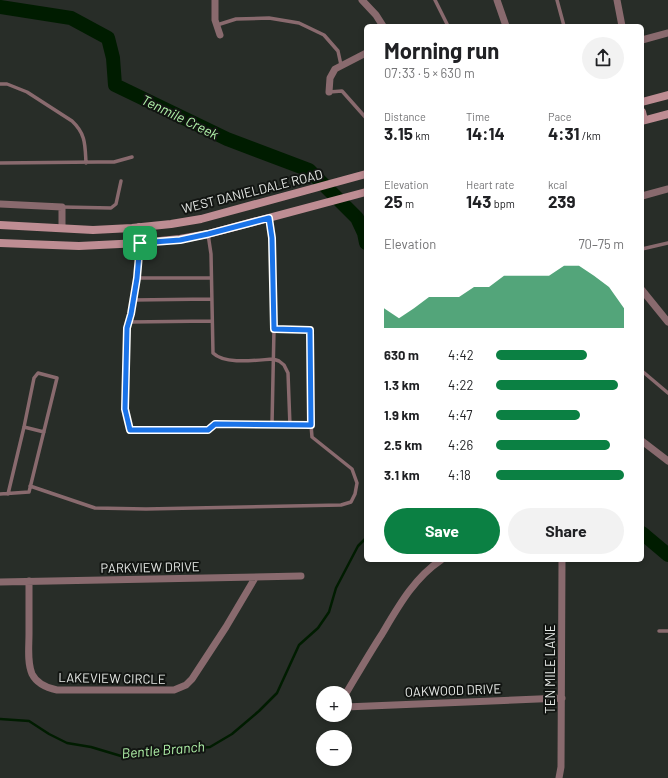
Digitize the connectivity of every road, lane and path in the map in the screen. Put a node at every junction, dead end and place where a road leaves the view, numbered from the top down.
1 (215, 0) edge
2 (362, 0) edge
3 (435, 0) edge
4 (497, 0) edge
5 (557, 0) edge
6 (617, 0) edge
7 (383, 24) edge
8 (447, 24) edge
9 (505, 24) edge
10 (563, 24) edge
11 (622, 24) edge
12 (217, 25) junction
13 (668, 33) edge
14 (220, 35) dead end
15 (644, 39) edge
16 (364, 54) edge
17 (342, 65) junction
18 (0, 84) edge
19 (329, 92) joint
20 (668, 95) edge
21 (644, 101) edge
22 (668, 114) edge
23 (364, 116) edge
24 (644, 118) edge
25 (132, 157) dead end
26 (0, 163) edge
27 (86, 163) junction
28 (364, 174) edge
29 (121, 181) dead end
30 (668, 189) edge
31 (364, 193) edge
32 (644, 195) edge
33 (0, 204) edge
34 (62, 207) junction
35 (269, 218) junction
36 (0, 225) edge
37 (139, 227) junction
38 (62, 228) junction
39 (208, 234) junction
40 (0, 243) edge
41 (140, 243) junction
42 (668, 243) edge
43 (644, 249) edge
44 (137, 278) junction
45 (211, 278) junction
46 (644, 292) edge
47 (212, 299) junction
48 (134, 300) junction
49 (212, 321) junction
50 (129, 322) junction
51 (668, 322) edge
52 (274, 329) junction
53 (273, 359) junction
54 (644, 373) edge
55 (668, 394) edge
56 (272, 424) junction
57 (311, 425) junction
58 (290, 426) junction
59 (24, 427) junction
60 (44, 432) junction
61 (644, 443) edge
62 (668, 461) edge
63 (30, 486) junction
64 (0, 494) edge
65 (8, 494) junction
66 (438, 562) edge
67 (562, 562) edge
68 (301, 576) dead end
69 (255, 578) junction
70 (29, 581) junction
71 (0, 582) edge
72 (659, 631) dead end
73 (668, 631) edge
74 (350, 686) edge
75 (562, 698) junction
76 (352, 707) edge
77 (559, 778) edge

1 - 12 street
2 - 7 street
3 - 8 lane
4 - 9 street
5 - 10 lane
6 - 11 street
12 - 14 street
12 - 17 lane
13 - 15 street
16 - 17 street
17 - 19 street
18 - 27 lane
19 - 23 lane
20 - 21 main road
22 - 24 main road
25 - 27 lane
26 - 27 lane
28 - 37 main road, WEST DANIELDALE ROAD
29 - 34 lane
30 - 32 street
31 - 35 main road
33 - 34 street
34 - 38 street
35 - 39 main road
35 - 52 lane
36 - 38 main road, WEST DANIELDALE ROAD
37 - 38 main road, WEST DANIELDALE ROAD
37 - 41 main road
39 - 41 main road
39 - 45 lane
40 - 41 main road
41 - 44 lane
42 - 43 lane
44 - 45 lane
44 - 48 lane
45 - 47 lane
46 - 51 street
47 - 48 lane
47 - 49 lane
48 - 50 lane
49 - 50 lane
49 - 53 lane
50 - 56 lane
52 - 53 lane
52 - 57 lane
53 - 56 lane
53 - 58 lane
54 - 55 lane
56 - 58 lane
57 - 58 lane
57 - 63 lane
59 - 60 lane
59 - 60 lane
59 - 65 lane
60 - 63 lane
61 - 62 street
63 - 65 lane
64 - 65 lane
66 - 74 street
67 - 75 street, TEN MILE LANE
68 - 69 street, PARKVIEW DRIVE
69 - 70 street, PARKVIEW DRIVE
69 - 70 street, LAKEVIEW CIRCLE
70 - 71 street, PARKVIEW DRIVE
72 - 73 lane
75 - 76 street, OAKWOOD DRIVE
75 - 77 street, TEN MILE LANE

